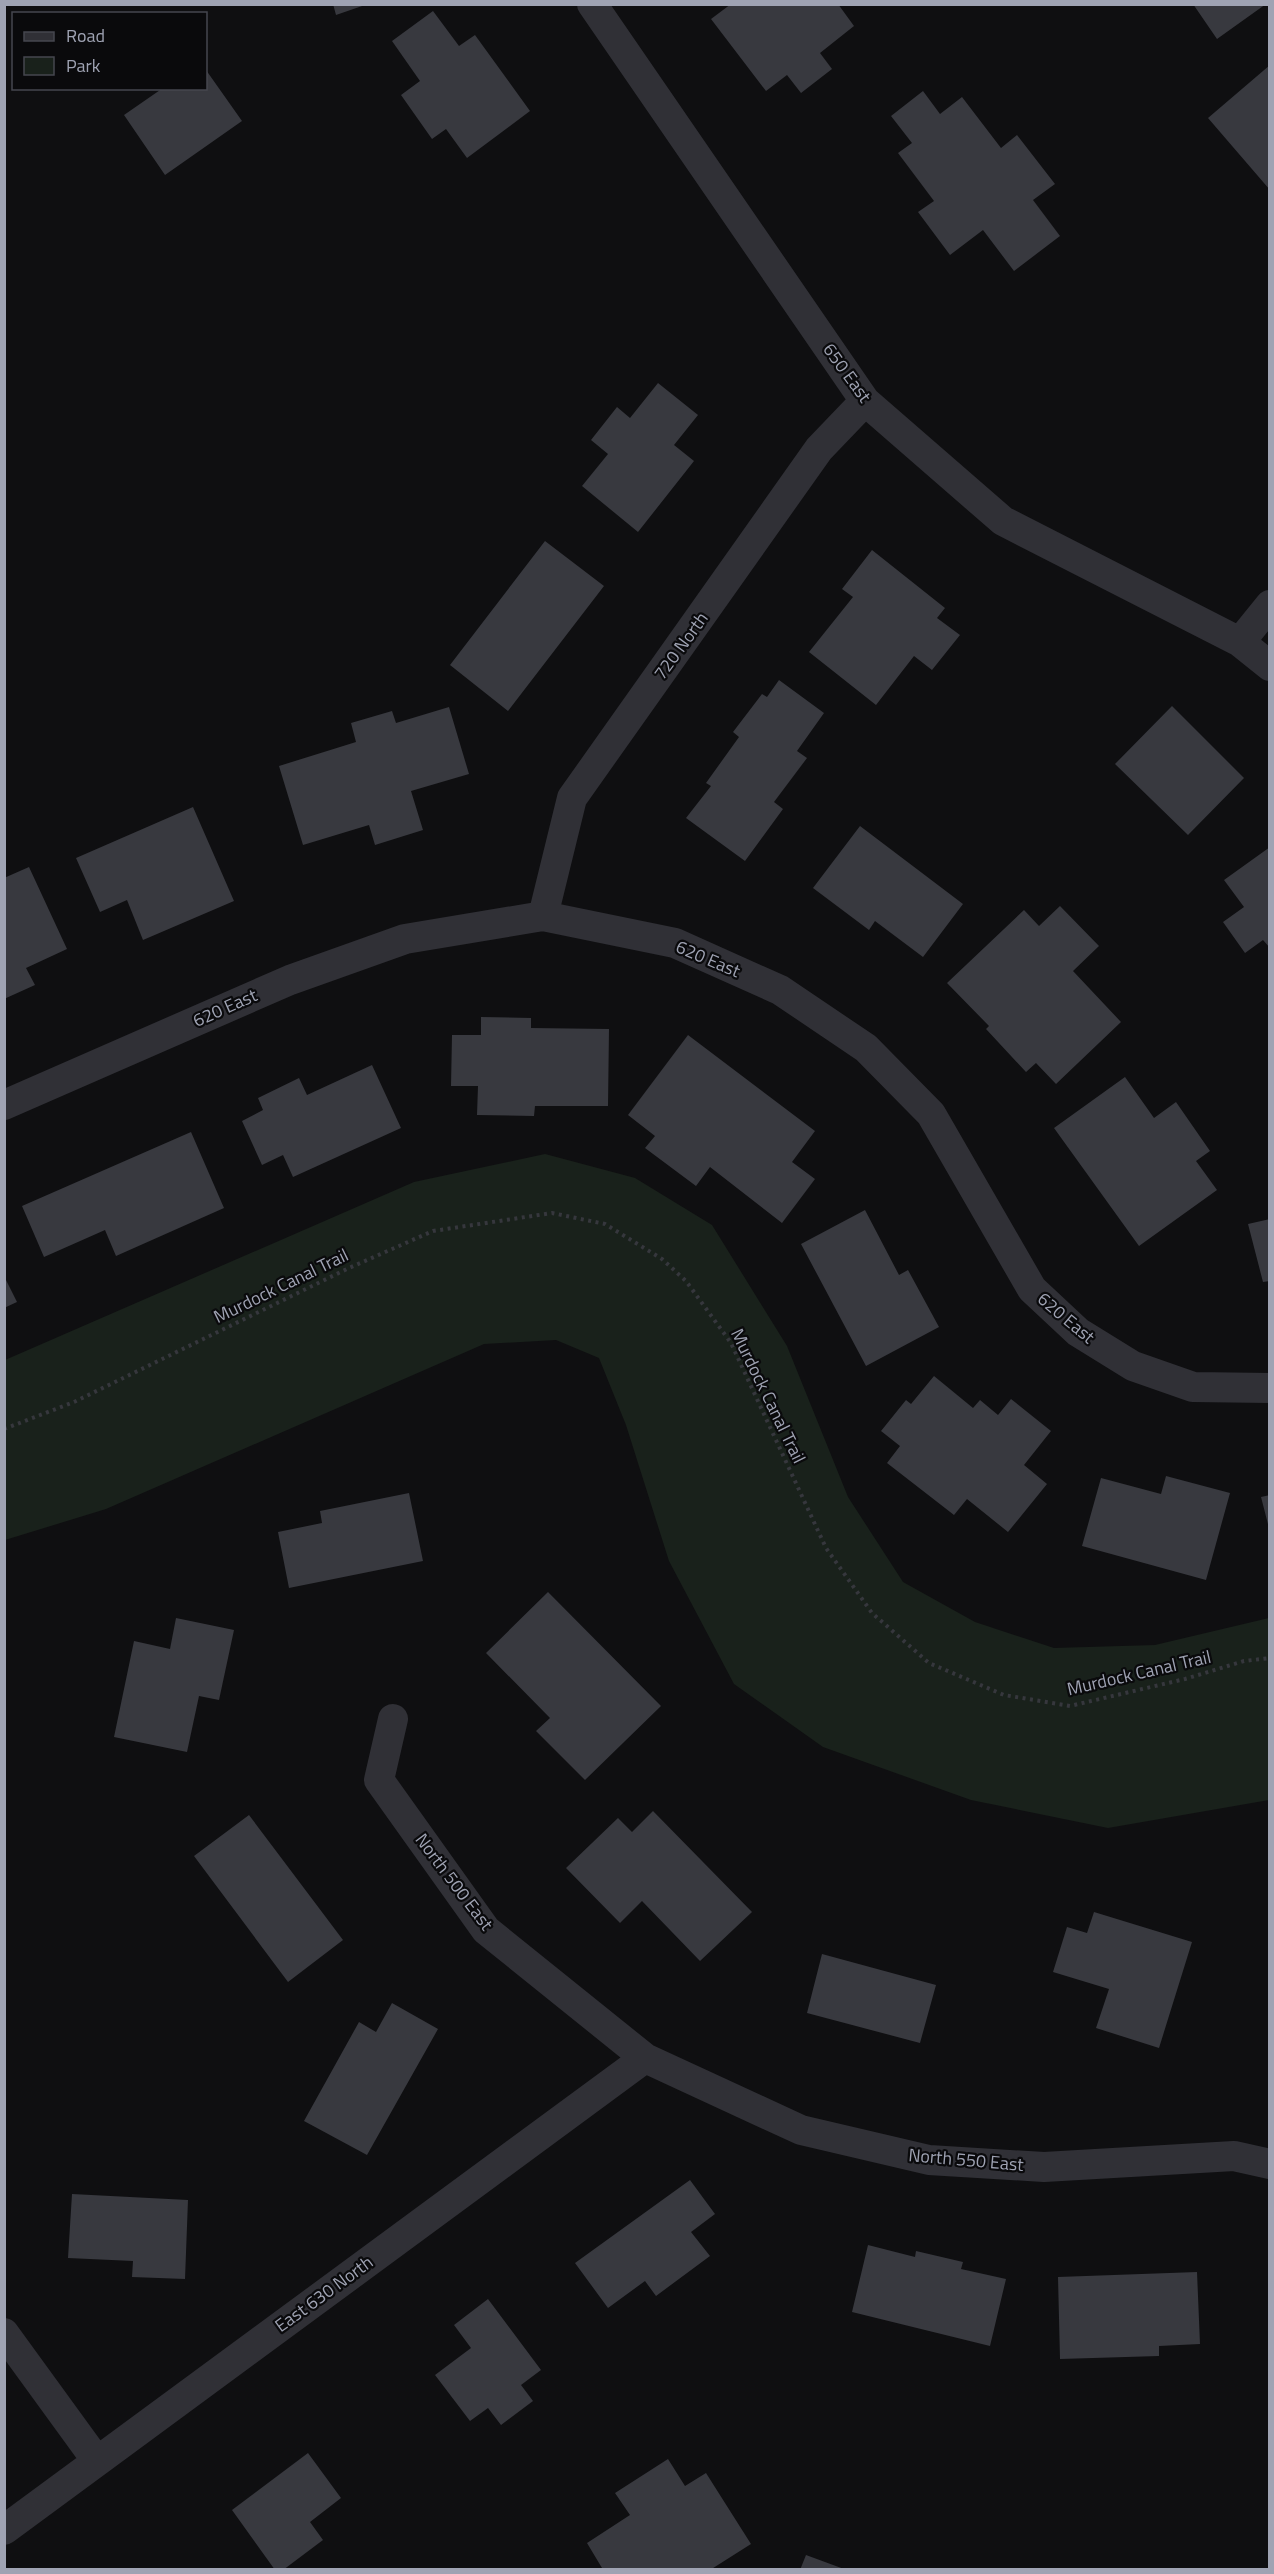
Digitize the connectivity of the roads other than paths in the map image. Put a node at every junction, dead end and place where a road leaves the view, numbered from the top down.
1 (592, 4) edge
2 (865, 401) junction
3 (1269, 605) edge
4 (1240, 642) junction
5 (1269, 666) edge
6 (543, 916) junction
7 (4, 1105) edge
8 (1269, 1388) edge
9 (393, 1719) dead end
10 (645, 2058) junction
11 (1269, 2164) edge
12 (4, 2333) edge
13 (98, 2461) junction
14 (4, 2530) edge

1 - 2 street, 650 East
2 - 4 street, 650 East
2 - 6 street, 720 North
3 - 4 street
4 - 5 street, 650 East
6 - 7 street, 620 East
6 - 8 street, 620 East
9 - 10 street, North 500 East
10 - 11 street, North 550 East
10 - 13 street, East 630 North
12 - 13 street
13 - 14 street, East 630 North

